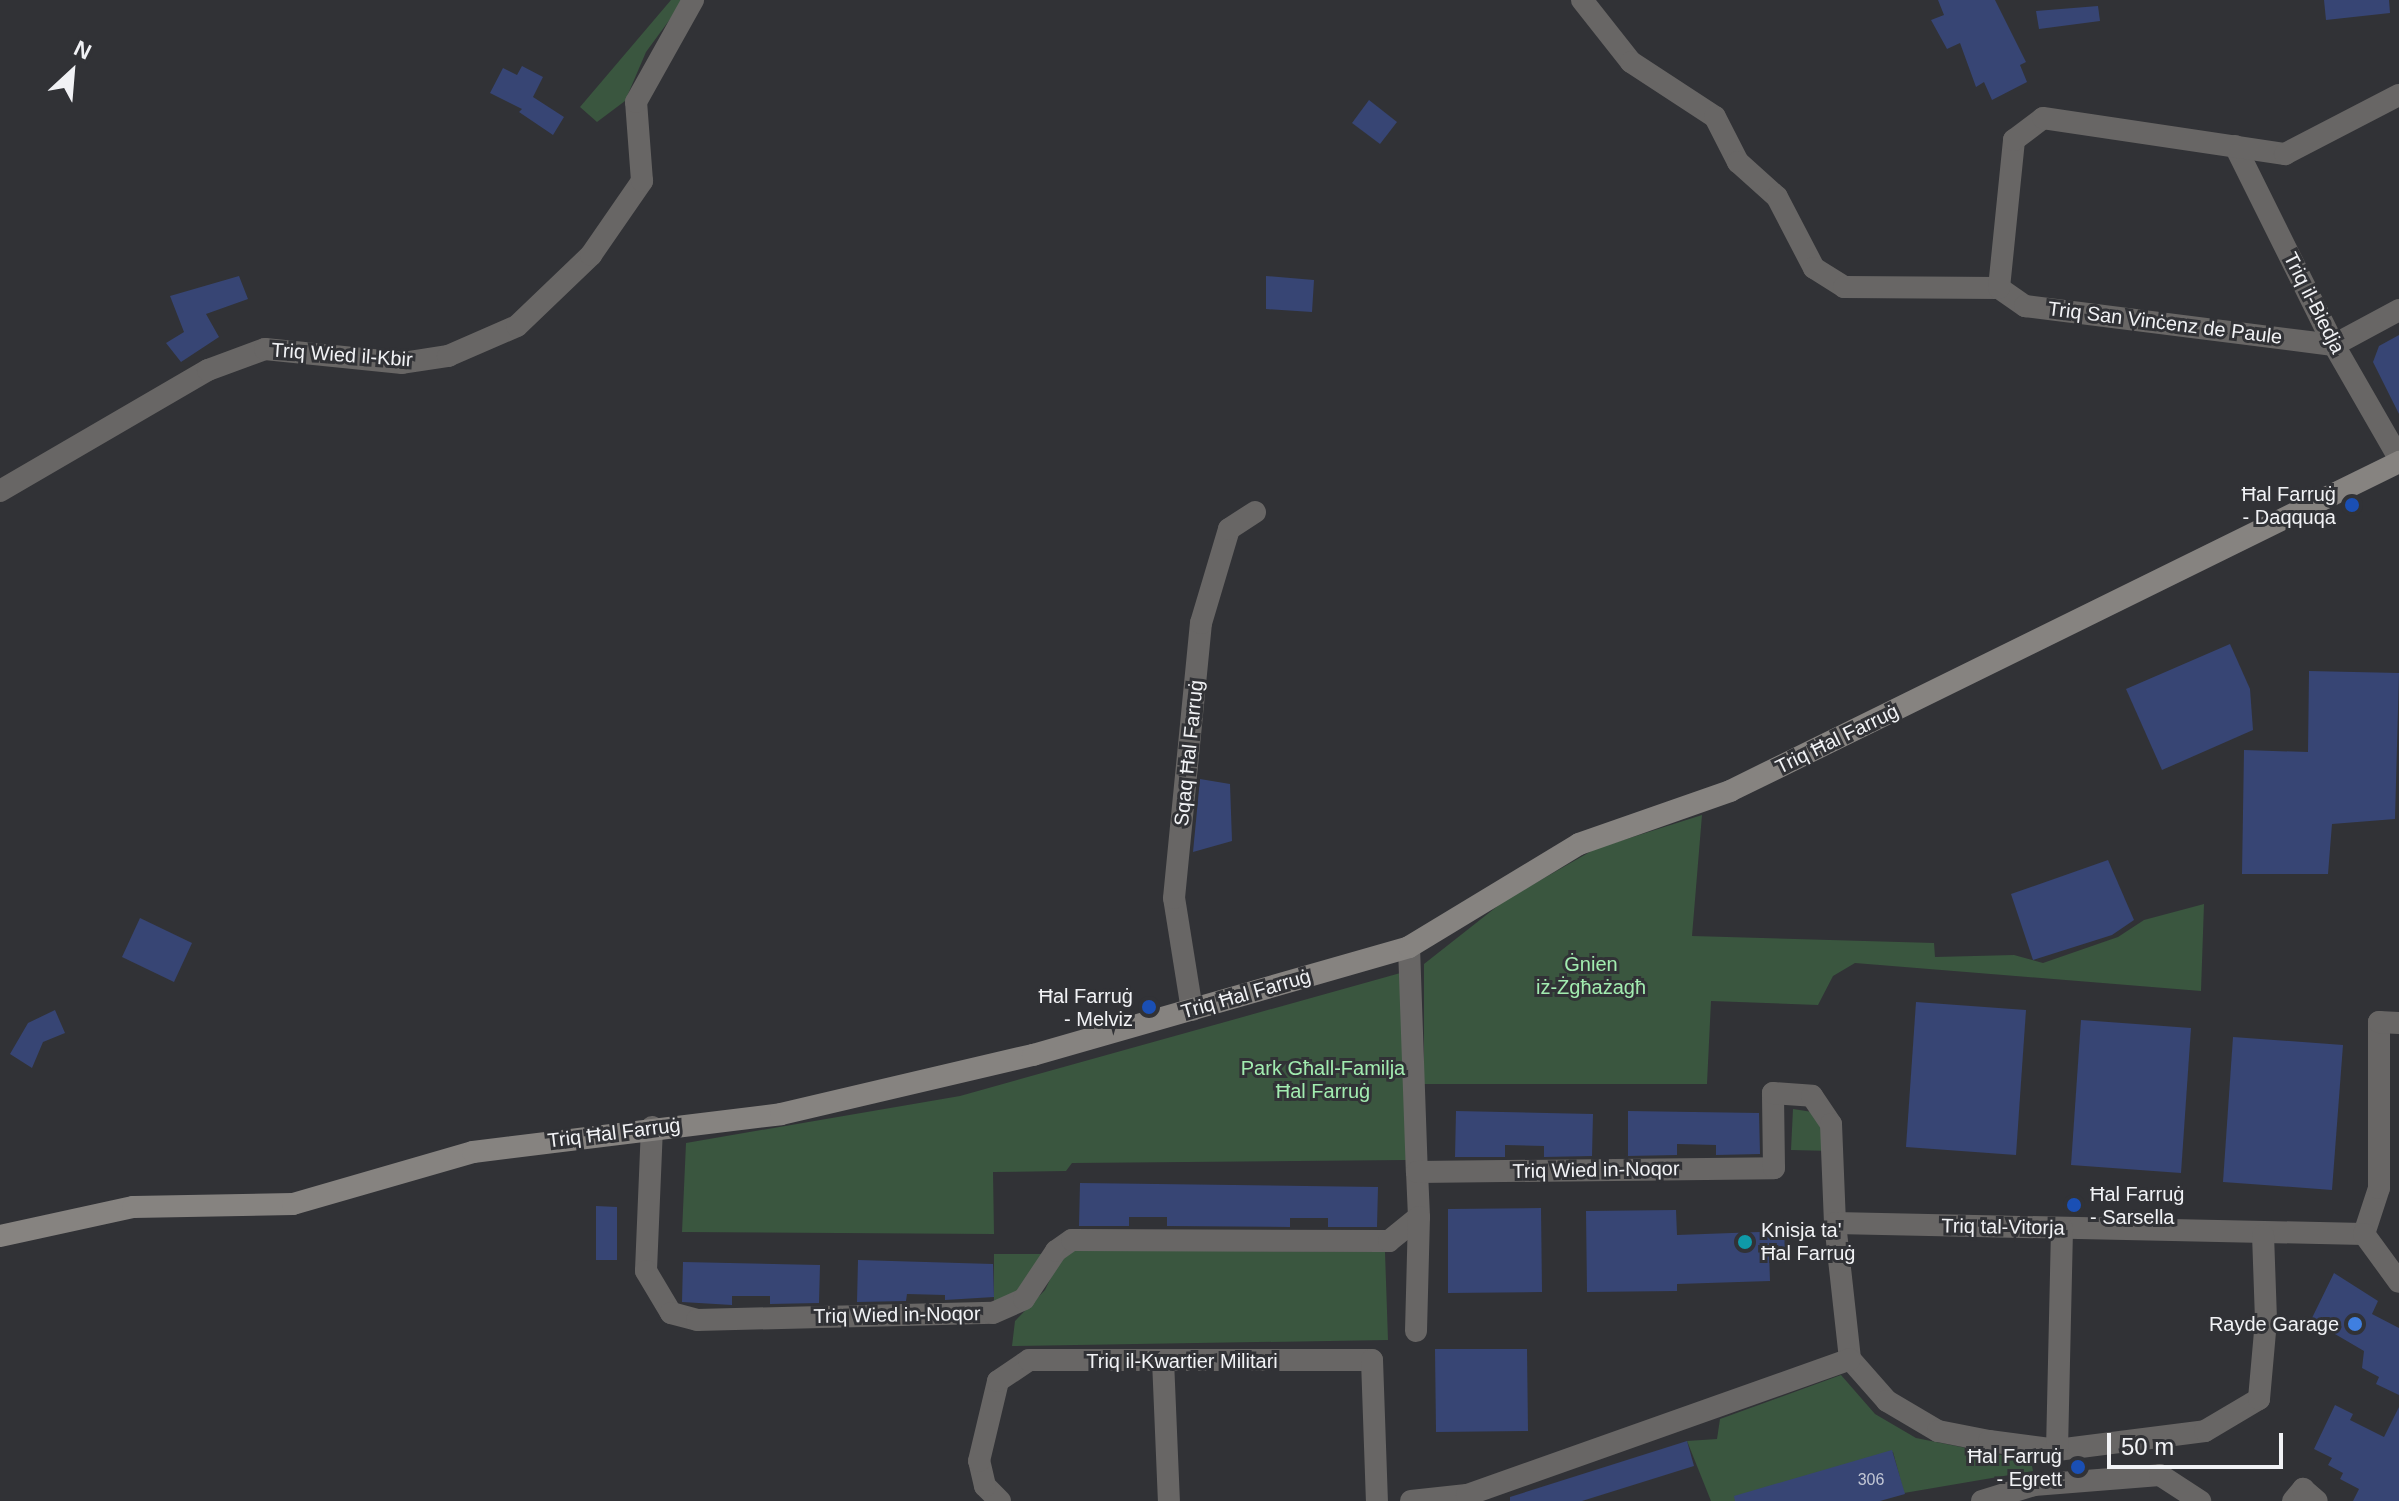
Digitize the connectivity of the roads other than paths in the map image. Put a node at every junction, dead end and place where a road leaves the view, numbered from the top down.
1 (693, 0) edge
2 (1582, 0) edge
3 (2399, 95) edge
4 (2235, 146) junction
5 (1999, 288) junction
6 (2399, 310) edge
7 (2334, 345) junction
8 (2399, 460) edge
9 (0, 491) edge
10 (1255, 512) dead end
11 (1409, 947) junction
12 (1192, 1010) junction
13 (2389, 1022) edge
14 (652, 1127) junction
15 (1417, 1172) junction
16 (2389, 1188) edge
17 (1419, 1217) junction
18 (1835, 1223) junction
19 (2062, 1228) junction
20 (2364, 1234) junction
21 (2263, 1235) junction
22 (0, 1236) edge
23 (2399, 1282) edge
24 (1416, 1331) dead end
25 (1850, 1359) junction
26 (1163, 1360) junction
27 (2057, 1450) junction
28 (992, 1493) edge
29 (1466, 1498) edge
30 (1169, 1501) edge
31 (1377, 1501) edge
32 (1411, 1501) edge
33 (1982, 1501) edge
34 (2200, 1501) edge
35 (2293, 1501) edge
36 (2317, 1501) edge

1 - 9 street, Triq Wied il-Kbir
2 - 5 street, Triq San Vinċenz de Paule
3 - 4 street
4 - 5 street
4 - 7 street, Triq il-Biedja
5 - 7 street, Triq San Vinċenz de Paule
6 - 7 street
7 - 8 street, Triq il-Biedja
8 - 11 main road, Triq Ħal Farruġ
10 - 12 street, Sqaq Ħal Farruġ
11 - 12 main road, Triq Ħal Farruġ
11 - 15 street
12 - 14 main road, Triq Ħal Farruġ
13 - 16 street
14 - 17 street, Triq Wied in-Noqor
14 - 22 main road, Triq Ħal Farruġ
15 - 17 street
15 - 18 street, Triq Wied in-Noqor
16 - 20 street
17 - 24 street
18 - 19 street, Triq tal-Vitorja
18 - 25 street
19 - 21 street, Triq tal-Vitorja
19 - 27 street
20 - 21 street, Triq tal-Vitorja
20 - 23 street
21 - 27 street
25 - 27 street
25 - 29 street
26 - 28 street, Triq il-Kwartier Militari
26 - 30 street
26 - 31 street, Triq il-Kwartier Militari
29 - 32 street
33 - 34 street
35 - 36 street

